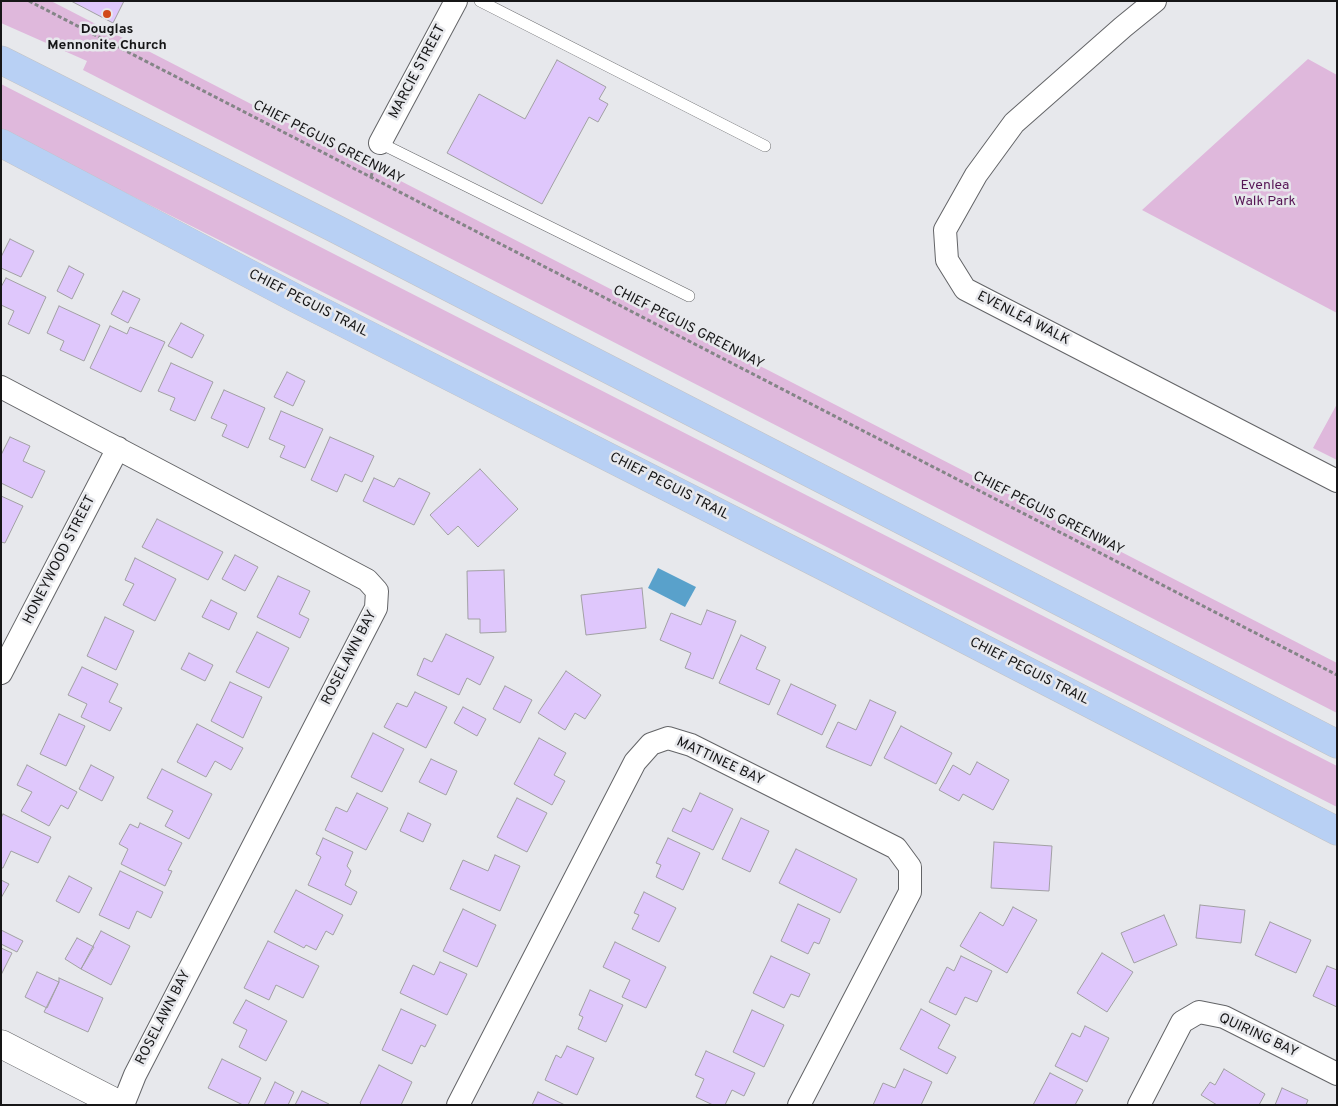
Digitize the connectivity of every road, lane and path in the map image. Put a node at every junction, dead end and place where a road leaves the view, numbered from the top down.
1 (29, 1) edge
2 (456, 1) edge
3 (480, 1) edge
4 (1155, 1) edge
5 (1, 60) edge
6 (1, 143) edge
7 (380, 143) joint
8 (765, 146) dead end
9 (689, 296) dead end
10 (1, 387) edge
11 (118, 448) junction
12 (1337, 481) edge
13 (1, 673) edge
14 (1337, 675) edge
15 (1337, 744) edge
16 (1337, 831) edge
17 (1, 1044) edge
18 (1337, 1074) edge
19 (121, 1105) edge
20 (458, 1105) edge
21 (799, 1105) edge
22 (1139, 1105) edge

1 - 14 path, CHIEF PEGUIS GREENWAY
2 - 7 street, MARCIE STREET
3 - 8 lane
4 - 12 street, EVENLEA WALK
5 - 15 main road
6 - 16 main road, CHIEF PEGUIS TRAIL
7 - 9 lane
10 - 11 street, ROSELAWN BAY
11 - 13 street, HONEYWOOD STREET
11 - 19 street, ROSELAWN BAY
17 - 19 street
18 - 22 street, QUIRING BAY
20 - 21 street, MATTINEE BAY

